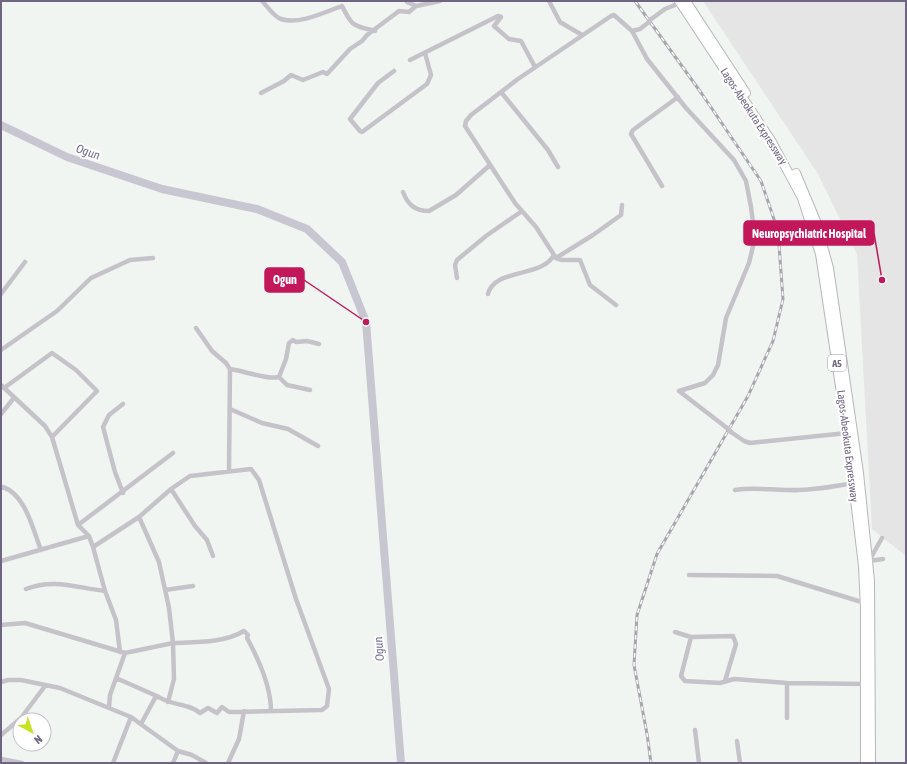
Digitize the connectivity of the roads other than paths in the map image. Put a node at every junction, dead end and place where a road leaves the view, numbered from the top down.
1 (262, 1) edge
2 (408, 1) edge
3 (440, 1) edge
4 (549, 1) edge
5 (682, 2) edge
6 (416, 6) junction
7 (375, 31) junction
8 (632, 31) junction
9 (582, 35) junction
10 (425, 53) junction
11 (410, 60) dead end
12 (534, 68) junction
13 (394, 71) dead end
14 (261, 92) dead end
15 (501, 92) junction
16 (678, 97) junction
17 (490, 165) junction
18 (558, 167) dead end
19 (662, 186) dead end
20 (403, 192) dead end
21 (622, 204) dead end
22 (522, 211) junction
23 (555, 256) junction
24 (153, 258) dead end
25 (25, 262) dead end
26 (457, 278) dead end
27 (1, 294) edge
28 (488, 294) dead end
29 (616, 305) dead end
30 (196, 328) dead end
31 (319, 344) dead end
32 (1, 350) edge
33 (230, 369) junction
34 (279, 377) junction
35 (2, 387) edge
36 (310, 390) dead end
37 (13, 398) junction
38 (123, 404) dead end
39 (230, 409) junction
40 (1, 414) edge
41 (847, 433) junction
42 (52, 436) junction
43 (318, 446) dead end
44 (173, 453) dead end
45 (229, 471) junction
46 (853, 483) junction
47 (1, 488) edge
48 (171, 489) junction
49 (735, 490) dead end
50 (122, 493) junction
51 (139, 517) junction
52 (78, 525) junction
53 (88, 536) junction
54 (882, 538) dead end
55 (93, 547) junction
56 (41, 550) junction
57 (213, 556) dead end
58 (884, 559) dead end
59 (1, 561) edge
60 (869, 562) junction
61 (689, 575) dead end
62 (193, 586) dead end
63 (26, 589) dead end
64 (166, 590) junction
65 (105, 591) junction
66 (865, 603) junction
67 (1, 625) edge
68 (675, 632) dead end
69 (691, 637) junction
70 (173, 643) junction
71 (123, 653) junction
72 (116, 678) junction
73 (725, 681) junction
74 (1, 682) edge
75 (787, 683) junction
76 (864, 684) junction
77 (45, 686) junction
78 (159, 697) junction
79 (168, 702) junction
80 (108, 708) junction
81 (244, 710) junction
82 (271, 711) junction
83 (131, 716) junction
84 (787, 718) dead end
85 (141, 724) junction
86 (695, 730) dead end
87 (1, 735) edge
88 (737, 741) dead end
89 (178, 752) junction
90 (1, 758) edge
91 (22, 763) edge
92 (113, 763) edge
93 (173, 763) edge
94 (206, 763) edge
95 (228, 763) edge
96 (699, 763) edge
97 (740, 763) edge
98 (865, 763) edge
99 (871, 763) edge

1 - 7 street
2 - 6 street
3 - 6 street
4 - 9 street
5 - 8 street
5 - 41 highway, Lagos-Abeokuta Expressway / A5
5 - 60 highway, Lagos-Abeokuta Expressway / A5
6 - 7 street
7 - 14 street
8 - 9 street
8 - 16 street
9 - 12 street
10 - 11 street
10 - 12 street
10 - 13 street
12 - 15 street
15 - 17 street
15 - 18 street
16 - 19 street
16 - 41 street, bridge
17 - 20 street
17 - 22 street
21 - 23 street
22 - 23 street
22 - 26 street
23 - 28 street
23 - 29 street
24 - 32 street
25 - 27 street
30 - 33 street
31 - 34 street
33 - 34 street
33 - 39 street
34 - 36 street
35 - 37 street
35 - 42 street
37 - 40 street
37 - 42 street
38 - 50 street
39 - 43 street
39 - 45 street
41 - 46 highway, Lagos-Abeokuta Expressway / A5
42 - 52 street
44 - 50 street
45 - 48 street
45 - 82 street
46 - 49 street
46 - 66 highway, Lagos-Abeokuta Expressway / A5
47 - 56 street
48 - 51 street
48 - 57 street
50 - 52 street
51 - 55 street
51 - 64 street
52 - 53 street
53 - 55 street
53 - 56 street
54 - 60 street
55 - 65 street
56 - 59 street
58 - 60 street
60 - 99 highway, Lagos-Abeokuta Expressway / A5
61 - 66 street
62 - 64 street
63 - 65 street
64 - 70 street
65 - 71 street
66 - 76 highway, Lagos-Abeokuta Expressway / A5
67 - 71 street
68 - 69 street
69 - 73 street
69 - 73 street
70 - 71 street
70 - 79 street
70 - 82 street
71 - 72 street
72 - 78 street
72 - 80 street
73 - 75 street
74 - 77 street
75 - 76 street
75 - 84 street
76 - 98 highway, Lagos-Abeokuta Expressway / A5
77 - 80 street
77 - 87 street
78 - 79 street
78 - 85 street
79 - 81 street
80 - 83 street
81 - 82 street
81 - 95 street
83 - 85 street
83 - 92 street
85 - 89 street
86 - 96 street
88 - 97 street
89 - 93 street
89 - 94 street
90 - 91 street

